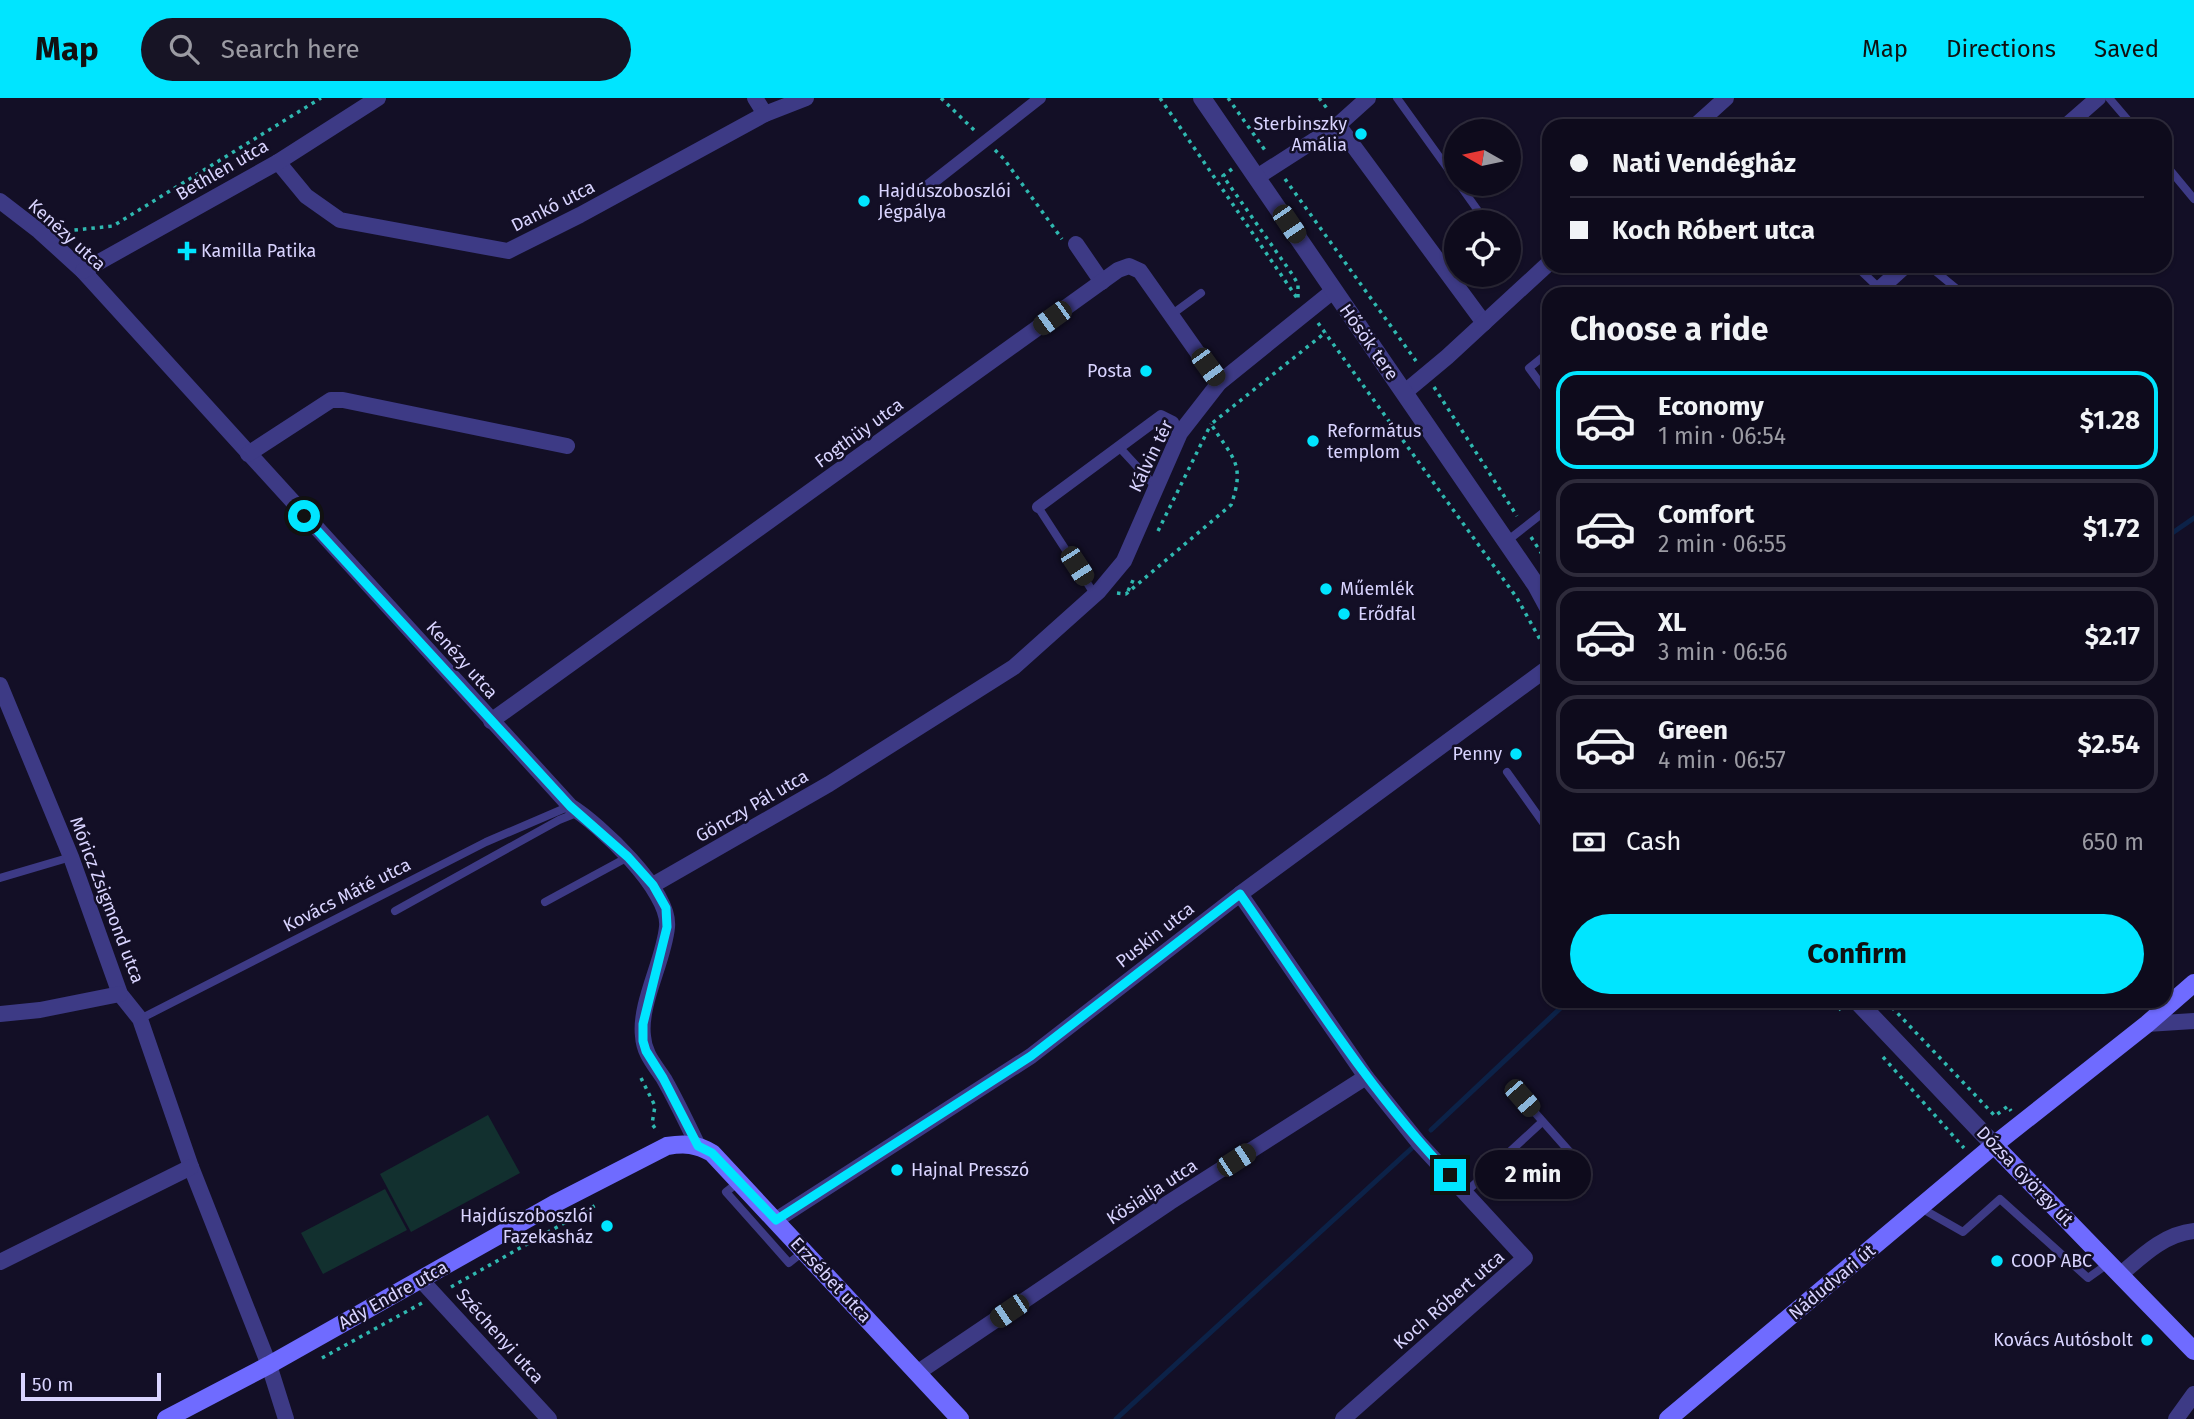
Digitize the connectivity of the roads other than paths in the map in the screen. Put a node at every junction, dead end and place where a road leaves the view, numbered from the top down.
1 (378, 98) edge
2 (755, 98) edge
3 (806, 98) edge
4 (1040, 98) edge
5 (1202, 98) edge
6 (1368, 98) edge
7 (1397, 98) edge
8 (1726, 98) edge
9 (2098, 98) edge
10 (2109, 98) edge
11 (765, 114) junction
12 (1704, 119) edge
13 (2074, 119) edge
14 (2127, 119) edge
15 (1338, 125) junction
16 (278, 162) junction
17 (1444, 164) edge
18 (2172, 172) edge
19 (1257, 177) junction
20 (919, 193) dead end
21 (2194, 198) edge
22 (0, 201) edge
23 (1072, 245) road end
24 (1542, 269) edge
25 (83, 271) junction
26 (1862, 273) edge
27 (1897, 273) edge
28 (1938, 273) edge
29 (1099, 284) junction
30 (1874, 287) edge
31 (1881, 287) edge
32 (1954, 287) edge
33 (1333, 290) junction
34 (1202, 293) dead end
35 (1171, 315) junction
36 (1484, 323) junction
37 (1542, 358) edge
38 (1219, 383) junction
39 (1542, 386) edge
40 (1405, 392) junction
41 (1173, 422) dead end
42 (567, 446) dead end
43 (1119, 447) junction
44 (248, 454) junction
45 (1156, 487) junction
46 (1038, 507) joint
47 (1542, 514) edge
48 (1507, 541) junction
49 (1542, 592) edge
50 (1097, 593) junction
51 (1542, 672) edge
52 (0, 685) edge
53 (491, 721) junction
54 (1507, 772) dead end
55 (575, 809) junction
56 (1542, 821) edge
57 (71, 857) junction
58 (628, 857) junction
59 (0, 878) edge
60 (653, 885) junction
61 (1240, 894) junction
62 (545, 902) dead end
63 (395, 911) dead end
64 (2194, 983) edge
65 (120, 994) junction
66 (2172, 1002) edge
67 (1851, 1008) edge
68 (2165, 1008) edge
69 (0, 1014) edge
70 (140, 1019) junction
71 (2194, 1021) edge
72 (2147, 1024) junction
73 (1366, 1077) junction
74 (1522, 1098) dead end
75 (1542, 1122) junction
76 (1994, 1144) junction
77 (698, 1146) junction
78 (1576, 1159) dead end
79 (191, 1167) junction
80 (740, 1181) junction
81 (1466, 1192) junction
82 (1921, 1208) junction
83 (776, 1220) junction
84 (2194, 1231) edge
85 (804, 1251) junction
86 (0, 1262) edge
87 (2115, 1269) junction
88 (421, 1280) junction
89 (2194, 1351) edge
90 (269, 1365) junction
91 (917, 1373) junction
92 (2194, 1394) edge
93 (166, 1419) edge
94 (286, 1419) edge
95 (549, 1419) edge
96 (960, 1419) edge
97 (1343, 1419) edge
98 (1668, 1419) edge
99 (2176, 1419) edge

1 - 16 street, Bethlen utca
2 - 11 street
3 - 11 street, Dankó utca
4 - 20 street
5 - 19 street, Hősök tere
6 - 15 street
7 - 17 lane
8 - 12 street
9 - 13 street
10 - 14 lane
11 - 16 street, Dankó utca
15 - 19 street
15 - 36 street
16 - 25 street, Bethlen utca
18 - 21 lane
19 - 33 street, Hősök tere
22 - 25 street, Kenézy utca
23 - 29 street
24 - 36 street
25 - 44 street, Kenézy utca
26 - 30 lane
27 - 31 street
28 - 32 lane
29 - 35 street, Fogthüy utca
29 - 53 street, Fogthüy utca
33 - 38 street, Kálvin tér
33 - 40 street, Hősök tere
34 - 35 lane
35 - 38 street, Fogthüy utca
36 - 40 street
37 - 39 lane
38 - 45 street, Kálvin tér
40 - 48 street, Hősök tere
41 - 43 street
42 - 44 street
43 - 45 lane
43 - 46 street
44 - 53 street, Kenézy utca
45 - 50 street, Kálvin tér
46 - 50 lane
47 - 48 lane
48 - 49 street, Hősök tere
50 - 60 street, Gönczy Pál utca
51 - 61 street, Puskin utca
52 - 57 street, Móricz Zsigmond utca
53 - 55 street, Kenézy utca
54 - 56 lane
55 - 58 street, Kenézy utca
55 - 63 lane
55 - 70 lane, Kovács Máté utca
57 - 59 lane
57 - 65 street, Móricz Zsigmond utca
58 - 60 street, Kenézy utca
58 - 62 lane
60 - 77 street
61 - 73 street
61 - 83 street, Puskin utca
64 - 66 main road, Nádudvari út
65 - 69 street
65 - 70 street, Móricz Zsigmond utca
67 - 76 street, Dózsa György út
68 - 72 main road, Nádudvari út
70 - 79 street, Móricz Zsigmond utca
71 - 72 street
72 - 76 main road, Nádudvari út
73 - 81 street, Koch Róbert utca
73 - 91 street, Kösialja utca
74 - 75 lane
75 - 78 lane
75 - 81 lane
76 - 82 main road, Nádudvari út
76 - 87 main road, Dózsa György út
77 - 80 main road, Erzsébet utca
77 - 88 main road, Ady Endre utca
79 - 86 street
79 - 90 street, Móricz Zsigmond utca
80 - 83 main road, Erzsébet utca
80 - 85 lane
81 - 97 street, Koch Róbert utca
82 - 87 lane
82 - 98 main road, Nádudvari út
83 - 85 main road, Erzsébet utca
84 - 87 street
85 - 91 main road, Erzsébet utca
87 - 89 main road, Dózsa György út
88 - 90 main road, Ady Endre utca
88 - 95 street, Széchenyi utca
90 - 93 main road, Ady Endre utca
90 - 94 street, Móricz Zsigmond utca
91 - 96 main road, Erzsébet utca
92 - 99 street

